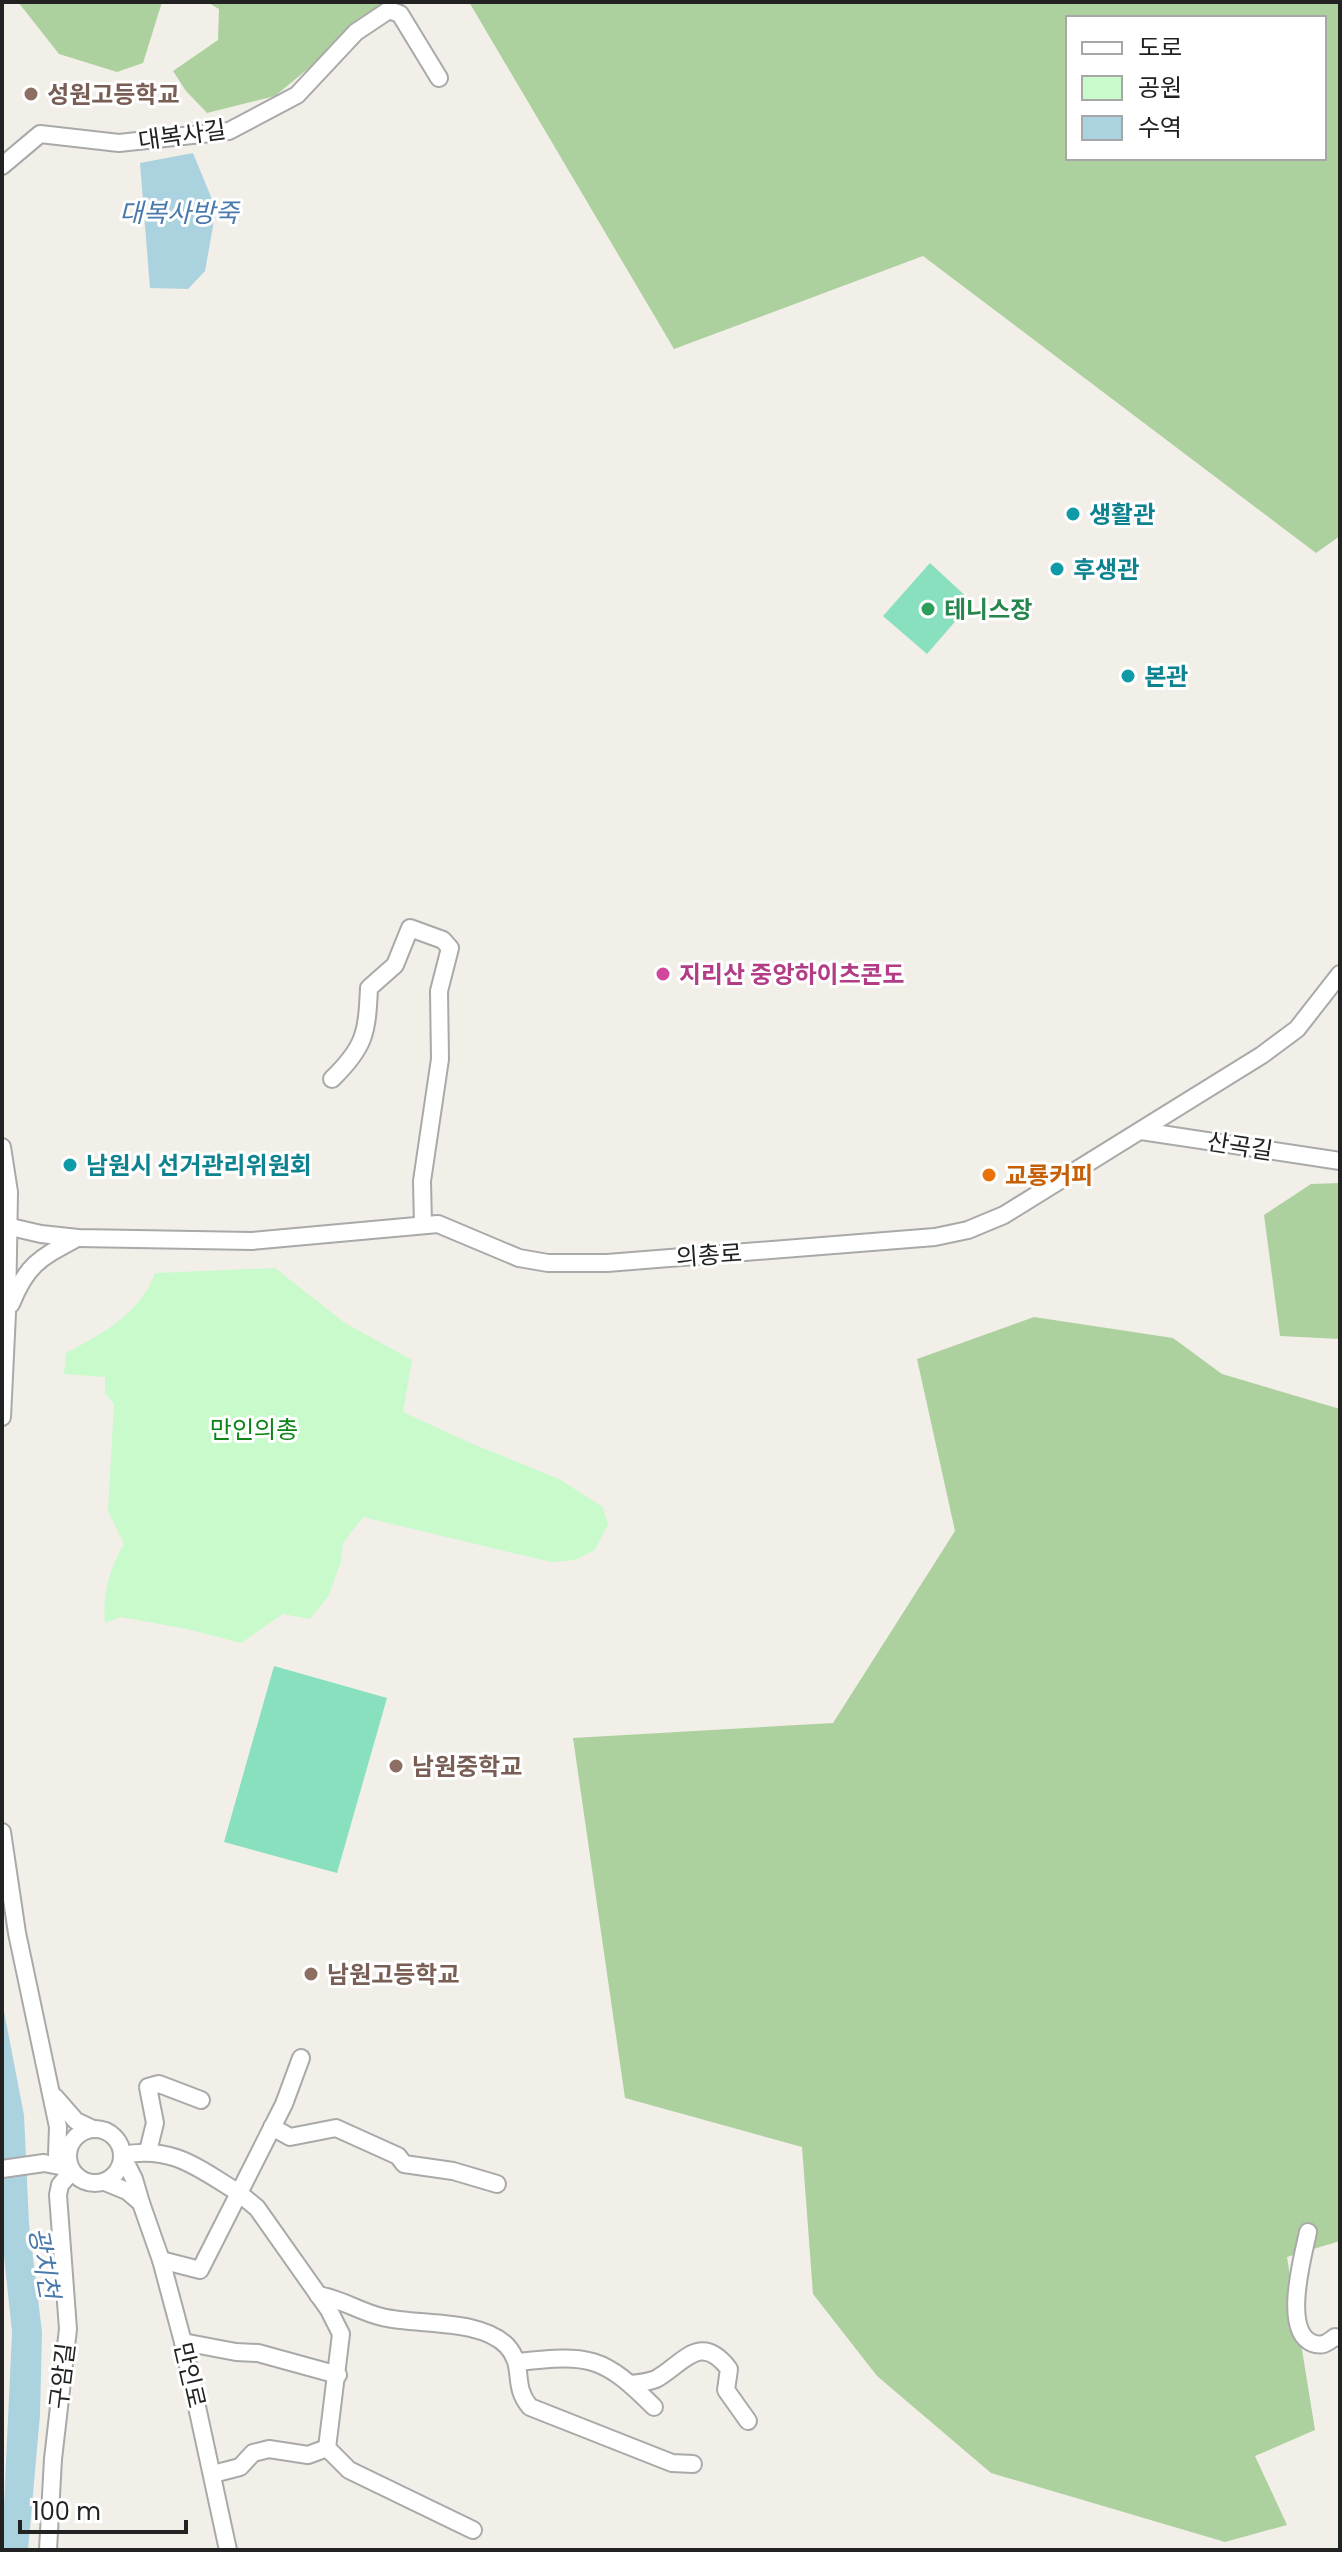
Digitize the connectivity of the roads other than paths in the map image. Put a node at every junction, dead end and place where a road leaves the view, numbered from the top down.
1 (439, 78) dead end
2 (2, 166) edge
3 (1340, 974) edge
4 (332, 1079) dead end
5 (1141, 1131) junction
6 (2, 1147) edge
7 (1340, 1161) edge
8 (423, 1225) junction
9 (5, 1227) edge
10 (78, 1238) junction
11 (7, 1313) junction
12 (2, 1417) edge
13 (2, 1832) edge
14 (301, 2058) dead end
15 (51, 2093) junction
16 (201, 2100) dead end
17 (272, 2127) junction
18 (93, 2129) junction
19 (148, 2151) junction
20 (60, 2154) junction
21 (122, 2155) junction
22 (2, 2169) edge
23 (74, 2173) junction
24 (105, 2182) junction
25 (497, 2184) dead end
26 (239, 2193) junction
27 (141, 2203) junction
28 (1308, 2232) dead end
29 (161, 2260) junction
30 (318, 2295) junction
31 (1340, 2338) edge
32 (183, 2342) junction
33 (518, 2362) junction
34 (338, 2375) junction
35 (631, 2384) junction
36 (654, 2407) dead end
37 (748, 2421) dead end
38 (327, 2448) junction
39 (693, 2464) dead end
40 (213, 2474) junction
41 (473, 2530) dead end
42 (48, 2550) edge
43 (228, 2550) edge

1 - 2 street, 대복사길
3 - 5 street, 의총로
4 - 8 street
5 - 7 street, 산곡길
5 - 8 street, 의총로
6 - 9 street
8 - 10 street, 의총로
9 - 10 street, 의총로
9 - 11 street
10 - 11 street
11 - 12 street
13 - 15 street
14 - 17 street
15 - 18 street
15 - 20 street
16 - 19 street
17 - 25 street
17 - 26 street
18 - 20 street
18 - 21 street
19 - 21 street
19 - 26 street
20 - 22 street
20 - 23 street
20 - 23 street
21 - 24 street
21 - 27 street, 만인로
23 - 24 street
23 - 42 street, 구암길
24 - 27 street
26 - 29 street
26 - 30 street
27 - 29 street, 만인로
28 - 31 street
29 - 32 street, 만인로
30 - 33 street
30 - 34 street
32 - 34 street
32 - 40 street, 만인로
33 - 35 street
33 - 39 street
34 - 38 street
35 - 36 street
35 - 37 street
38 - 40 street
38 - 41 street
40 - 43 street, 만인로

